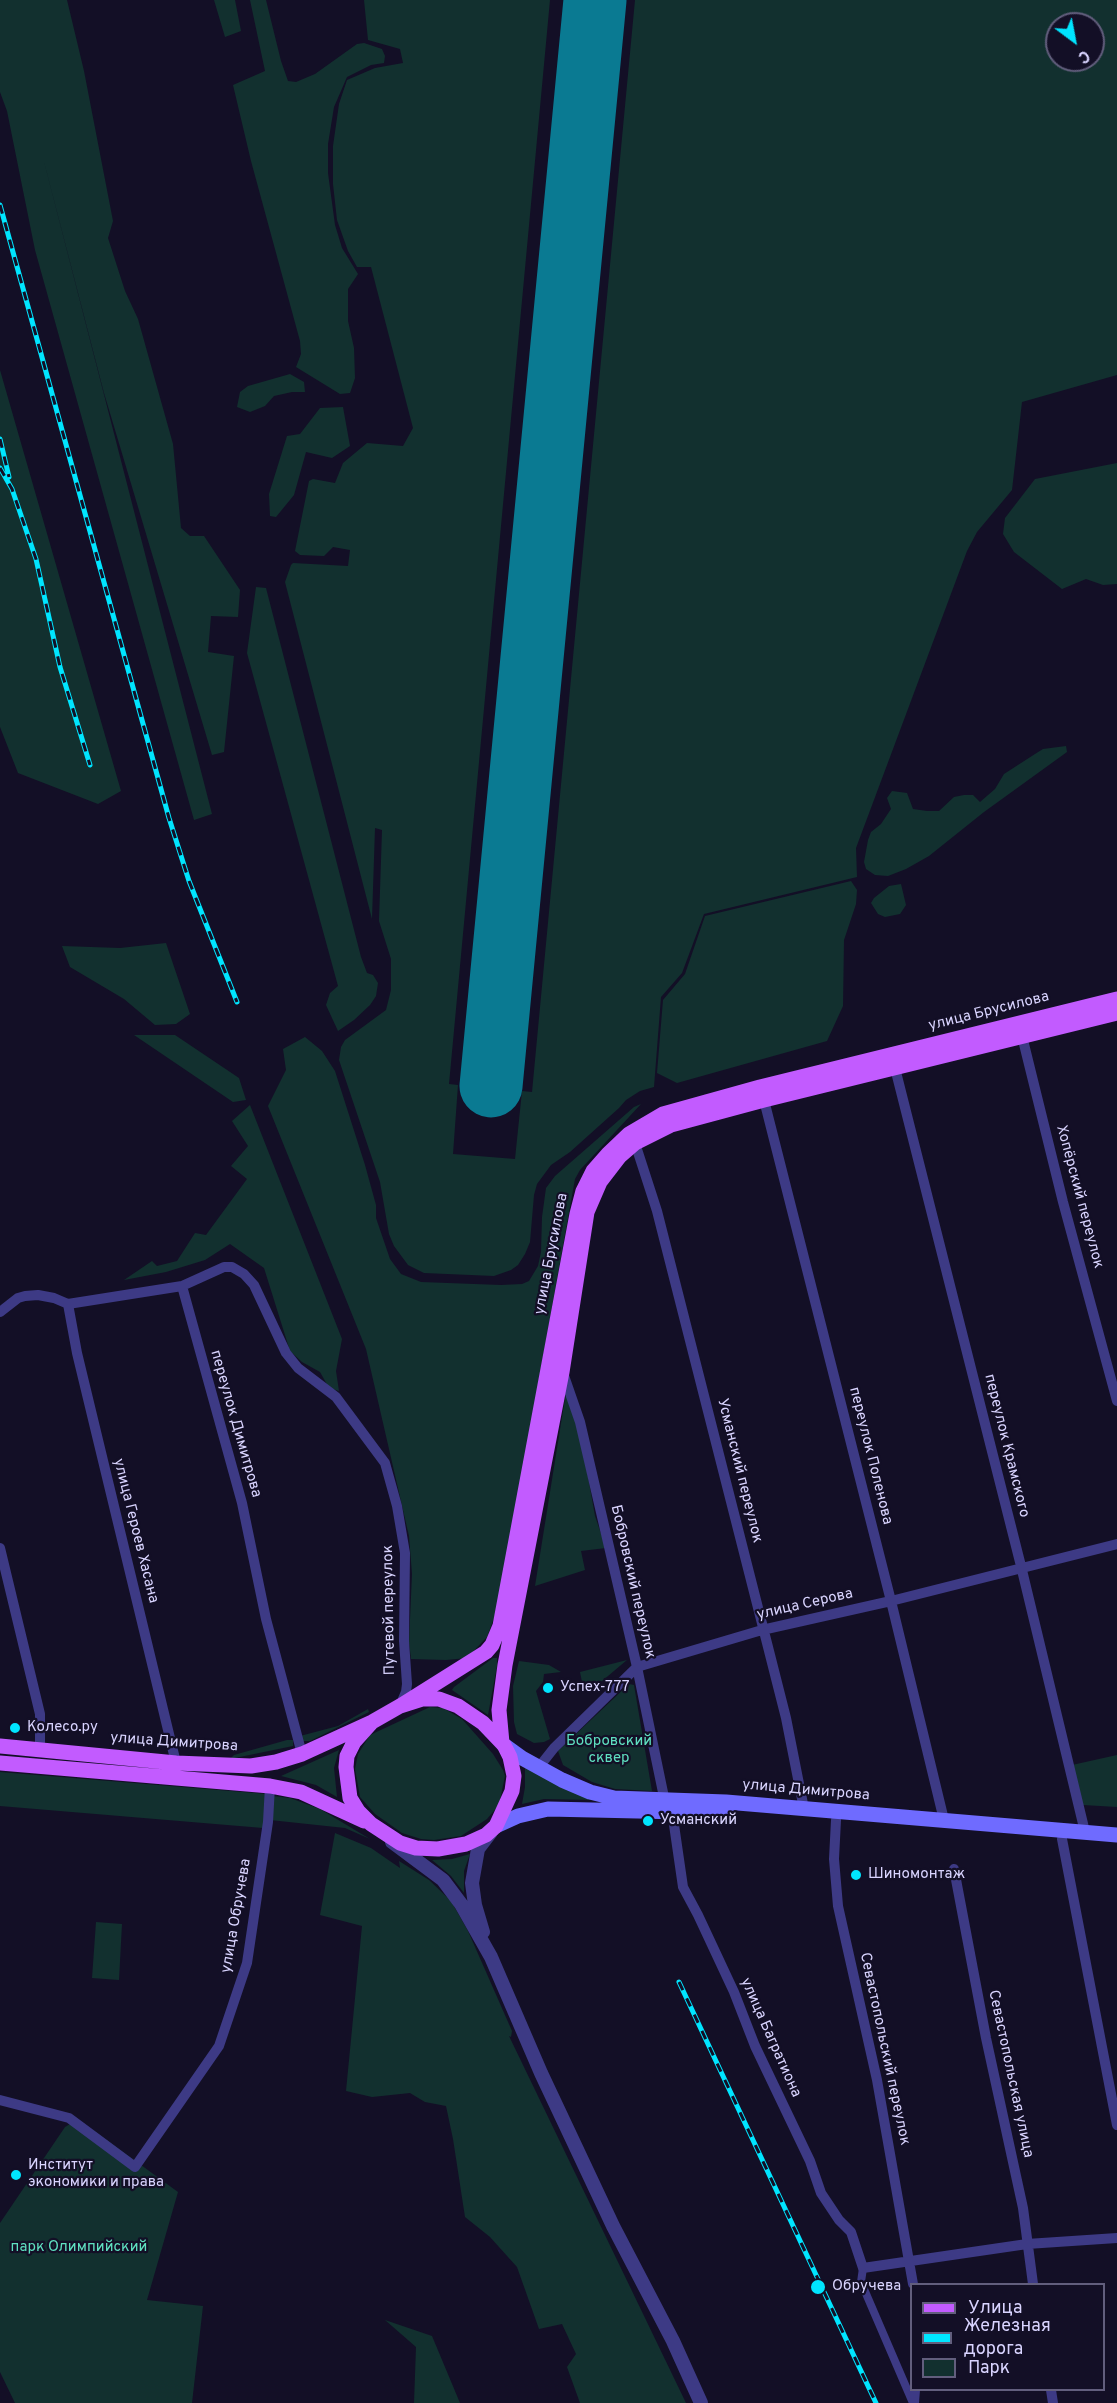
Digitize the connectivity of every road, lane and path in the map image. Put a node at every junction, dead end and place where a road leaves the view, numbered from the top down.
1 (1117, 999) edge
2 (1117, 1013) edge
3 (1022, 1036) junction
4 (895, 1068) junction
5 (764, 1100) junction
6 (635, 1143) junction
7 (182, 1286) junction
8 (68, 1304) junction
9 (0, 1312) edge
10 (562, 1372) junction
11 (1117, 1401) edge
12 (1117, 1544) edge
13 (0, 1548) edge
14 (1022, 1566) junction
15 (891, 1601) junction
16 (762, 1630) junction
17 (637, 1667) junction
18 (400, 1706) junction
19 (372, 1722) junction
20 (503, 1744) junction
21 (0, 1746) edge
22 (40, 1750) junction
23 (302, 1754) junction
24 (0, 1763) edge
25 (176, 1763) junction
26 (539, 1767) junction
27 (270, 1786) junction
28 (668, 1806) junction
29 (804, 1809) junction
30 (836, 1820) junction
31 (944, 1820) junction
32 (495, 1827) junction
33 (376, 1828) junction
34 (1085, 1832) junction
35 (1117, 1835) edge
36 (1062, 1839) junction
37 (1117, 1844) edge
38 (954, 1869) dead end
39 (490, 1957) junction
40 (0, 2100) edge
41 (1117, 2124) edge
42 (1117, 2238) edge
43 (1027, 2244) junction
44 (910, 2263) junction
45 (863, 2268) junction
46 (913, 2283) edge
47 (1033, 2283) edge
48 (701, 2403) edge
49 (914, 2403) edge

1 - 18 main road, улица Брусилова
2 - 3 main road, улица Брусилова
3 - 4 main road, улица Брусилова
3 - 11 street, Хопёрский переулок
4 - 5 main road, улица Брусилова
4 - 14 street, переулок Крамского
5 - 6 main road, улица Брусилова
5 - 15 street, переулок Поленова
6 - 10 main road, улица Брусилова
6 - 16 street, Усманский переулок
7 - 8 street
7 - 18 street, Путевой переулок
7 - 23 street, переулок Димитрова
8 - 9 street
8 - 25 street, улица Героев Хасана
10 - 17 street, Бобровский переулок
10 - 20 main road, улица Брусилова
12 - 14 street, улица Серова
13 - 22 street
14 - 15 street, улица Серова
14 - 34 street, переулок Крамского
15 - 16 street, улица Серова
15 - 31 street, переулок Поленова
16 - 17 street, улица Серова
16 - 29 street, Усманский переулок
17 - 26 street, улица Серова
17 - 28 street, Бобровский переулок
18 - 19 main road, улица Димитрова
18 - 20 main road, улица Димитрова
19 - 23 main road, улица Димитрова
19 - 33 main road, улица Димитрова
20 - 26 main road, улица Димитрова
20 - 32 main road, улица Димитрова
21 - 22 main road, улица Димитрова
22 - 25 main road, улица Димитрова
23 - 25 main road, улица Димитрова
24 - 27 main road, улица Димитрова
26 - 28 main road, улица Димитрова
27 - 33 main road, улица Димитрова
27 - 40 street, улица Обручева
28 - 29 main road, улица Димитрова
28 - 30 main road, улица Димитрова
28 - 32 main road, улица Димитрова
28 - 45 street, улица Багратиона
29 - 31 main road, улица Димитрова
30 - 36 main road, улица Димитрова
30 - 44 street, Севастопольский переулок
31 - 34 main road, улица Димитрова
32 - 33 main road, улица Димитрова
32 - 39 street
33 - 39 street
34 - 35 main road, улица Димитрова
36 - 37 main road, улица Димитрова
36 - 41 street
38 - 43 street, Севастопольская улица
39 - 48 street
42 - 43 street
43 - 44 street
43 - 47 street, Севастопольская улица
44 - 45 street
44 - 46 street, Севастопольский переулок
45 - 49 street, улица Багратиона

